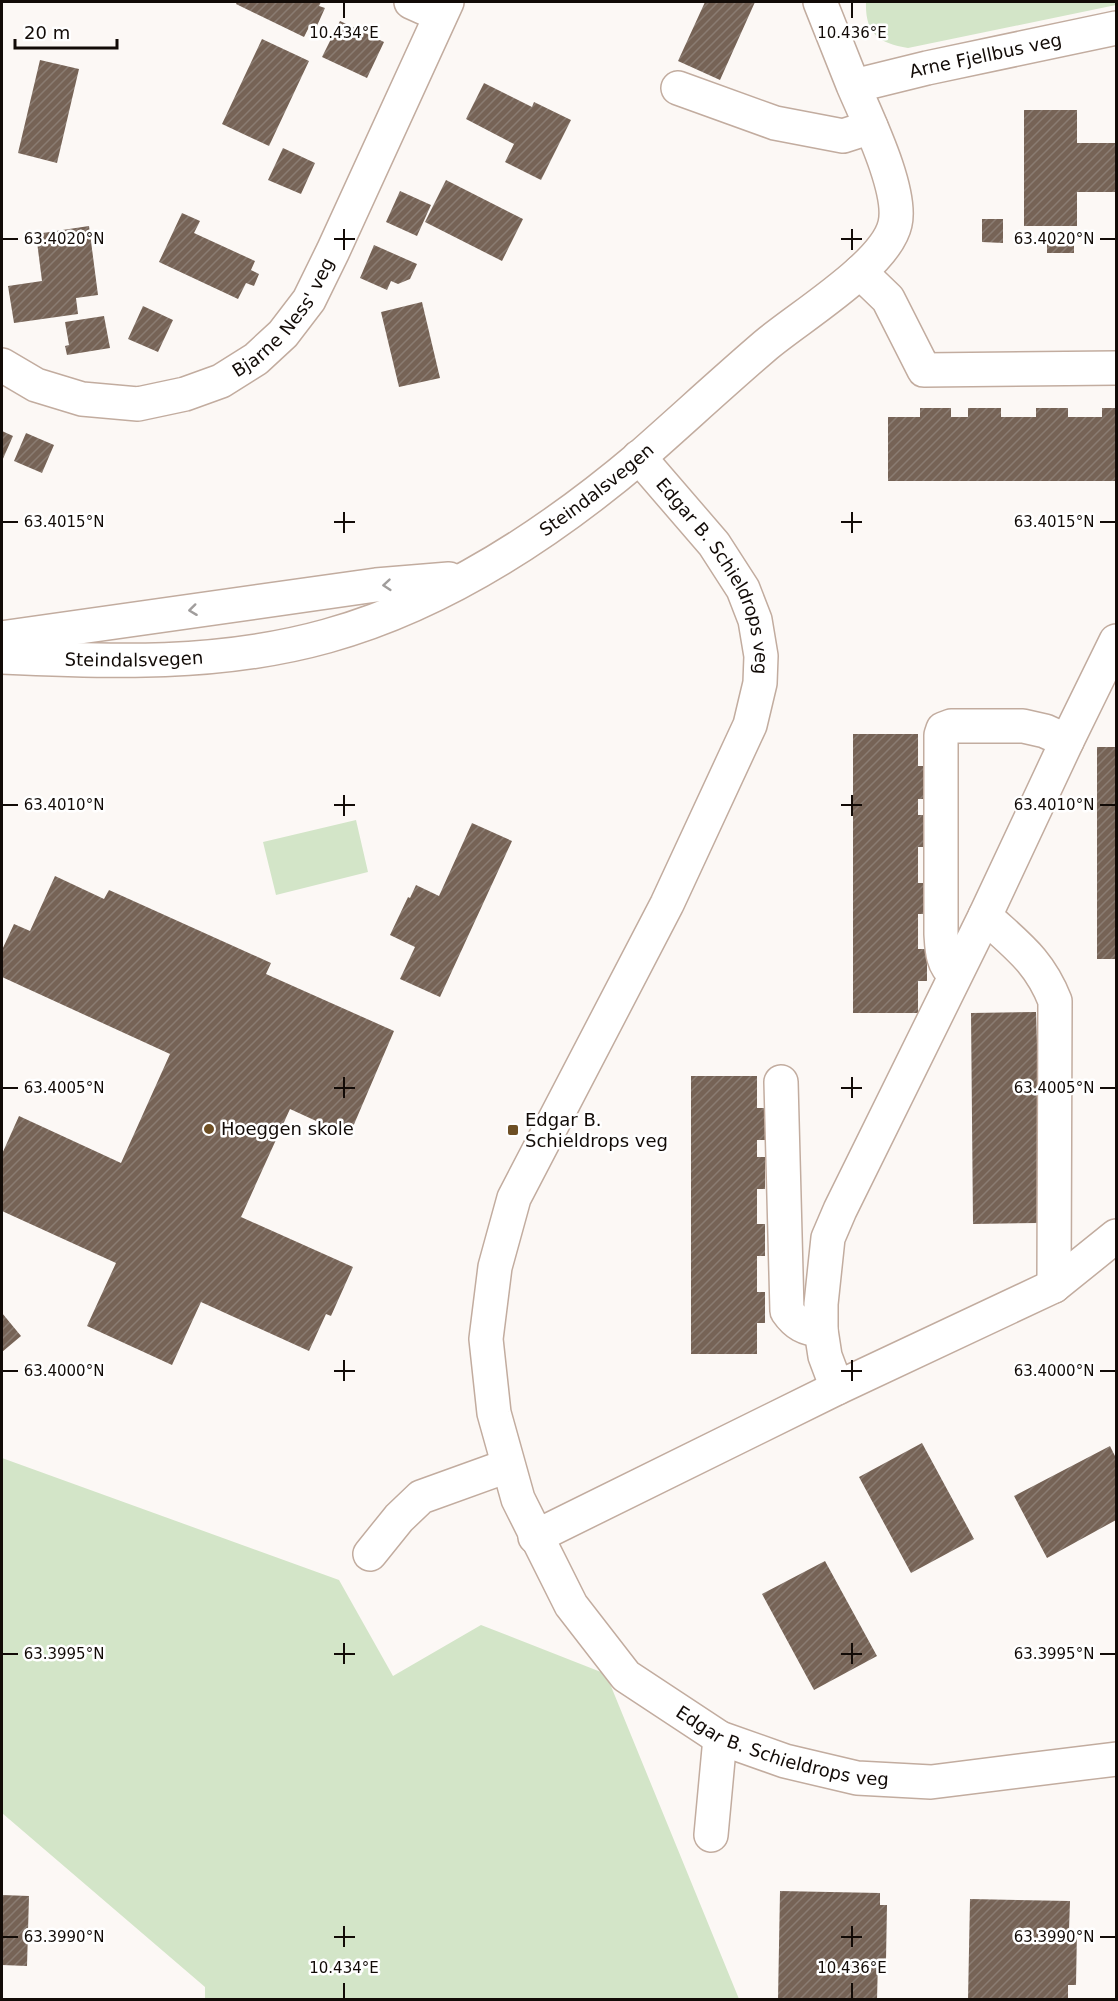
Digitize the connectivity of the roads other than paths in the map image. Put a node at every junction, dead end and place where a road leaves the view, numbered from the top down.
1 (411, 2) edge
2 (821, 2) edge
3 (444, 8) edge
4 (1116, 28) edge
5 (854, 86) junction
6 (678, 88) dead end
7 (871, 127) junction
8 (860, 272) junction
9 (2, 365) edge
10 (1116, 368) edge
11 (639, 457) junction
12 (466, 578) junction
13 (2, 638) edge
14 (1114, 652) edge
15 (2, 657) edge
16 (1067, 741) junction
17 (985, 916) junction
18 (955, 975) junction
19 (781, 1082) dead end
20 (1116, 1236) edge
21 (1054, 1286) junction
22 (821, 1330) junction
23 (837, 1388) junction
24 (507, 1466) junction
25 (535, 1537) junction
26 (370, 1554) dead end
27 (720, 1738) junction
28 (1116, 1759) edge
29 (711, 1835) dead end

1 - 3 street
2 - 5 street, Steindalsvegen
3 - 9 street, Bjarne Ness' veg
4 - 5 street, Arne Fjellbus veg
5 - 7 street, Steindalsvegen
6 - 7 street
7 - 8 street, Steindalsvegen
8 - 10 street
8 - 11 street, Steindalsvegen
11 - 12 street, Steindalsvegen
11 - 24 street, Edgar B. Schieldrops veg
12 -> 13 street
12 - 15 street, Steindalsvegen
14 - 16 street
16 - 17 street
16 - 18 street
17 - 18 street
17 - 21 street
18 - 22 street
19 - 22 street
20 - 21 street
21 - 23 street
22 - 23 street
23 - 25 street
24 - 25 street, Edgar B. Schieldrops veg
24 - 26 street
25 - 27 street, Edgar B. Schieldrops veg
27 - 28 street, Edgar B. Schieldrops veg
27 - 29 street

